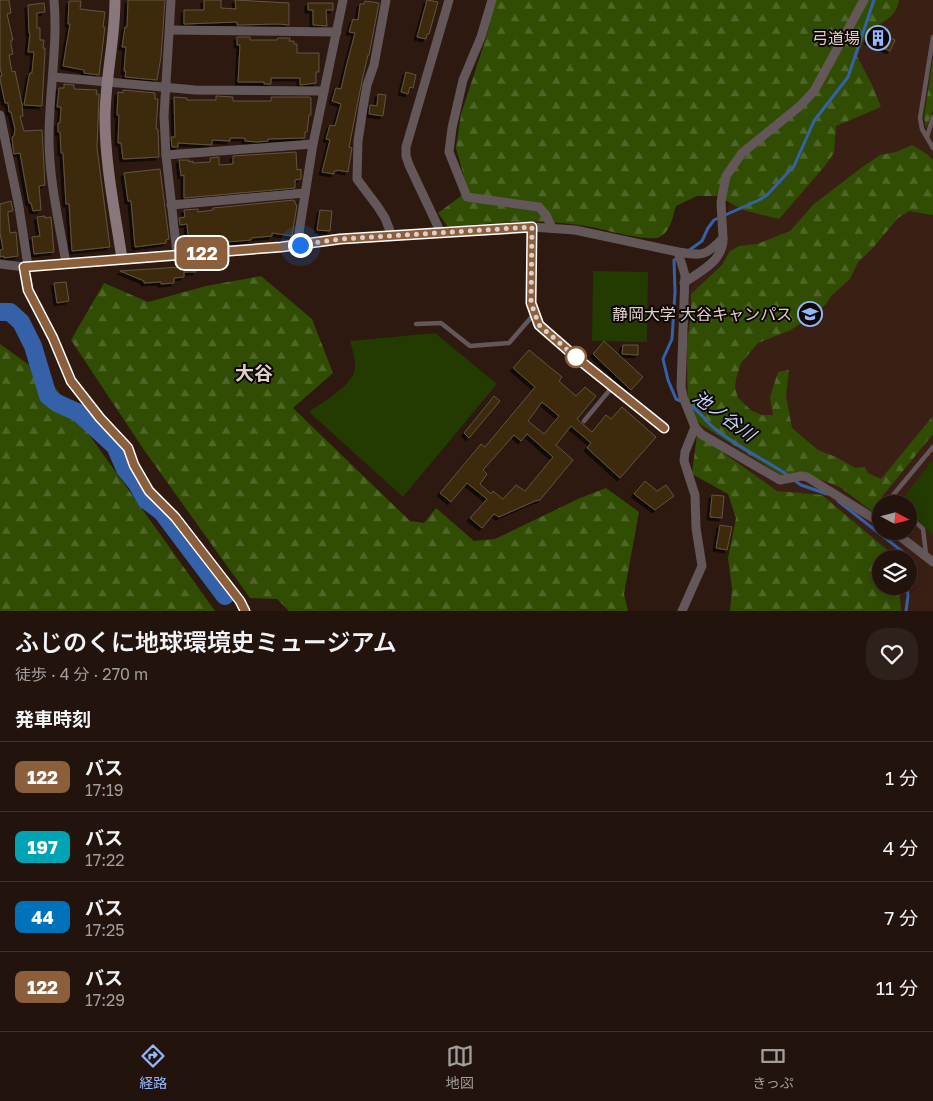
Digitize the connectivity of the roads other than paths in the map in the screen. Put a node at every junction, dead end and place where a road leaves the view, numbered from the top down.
1 (54, 0) edge
2 (115, 0) edge
3 (171, 0) edge
4 (343, 0) edge
5 (386, 0) edge
6 (449, 0) edge
7 (492, 0) edge
8 (864, 0) edge
9 (170, 30) junction
10 (337, 32) junction
11 (933, 38) edge
12 (53, 77) junction
13 (108, 83) junction
14 (165, 88) junction
15 (324, 92) junction
16 (0, 114) edge
17 (933, 117) edge
18 (927, 140) junction
19 (313, 144) junction
20 (933, 148) edge
21 (166, 155) junction
22 (305, 193) junction
23 (171, 205) junction
24 (532, 227) junction
25 (552, 228) junction
26 (441, 233) junction
27 (392, 236) junction
28 (723, 238) junction
29 (297, 245) junction
30 (678, 252) junction
31 (177, 254) junction
32 (122, 259) junction
33 (0, 264) edge
34 (66, 264) junction
35 (26, 267) junction
36 (684, 282) junction
37 (535, 313) junction
38 (416, 324) dead end
39 (613, 386) junction
40 (584, 421) dead end
41 (695, 427) junction
42 (664, 428) dead end
43 (933, 447) edge
44 (893, 495) edge
45 (872, 517) edge
46 (918, 524) edge
47 (905, 540) edge
48 (929, 559) edge
49 (245, 611) edge
50 (682, 611) edge

1 - 12 street
2 - 13 street
3 - 9 street
4 - 10 street
5 - 27 street
6 - 26 street
7 - 25 street
8 - 28 street
9 - 10 street
9 - 14 street
10 - 15 street
11 - 18 lane
12 - 13 street
12 - 34 street
13 - 14 street
13 - 32 street
14 - 15 street
14 - 21 street
15 - 19 street
16 - 35 street
17 - 18 lane
18 - 20 lane
19 - 21 street
19 - 22 street
21 - 23 street
22 - 23 street
22 - 29 street
23 - 31 street
24 - 25 street
24 - 26 street
24 - 37 lane
25 - 30 street
26 - 27 street
27 - 29 street
28 - 30 street
28 - 36 street
29 - 31 street
30 - 36 street
31 - 32 street
32 - 34 street
33 - 35 street
34 - 35 street
35 - 49 street
36 - 41 street
37 - 38 lane
37 - 39 lane
39 - 40 lane
39 - 42 lane
41 - 45 street
41 - 50 street
43 - 44 lane
46 - 48 lane
47 - 48 street

